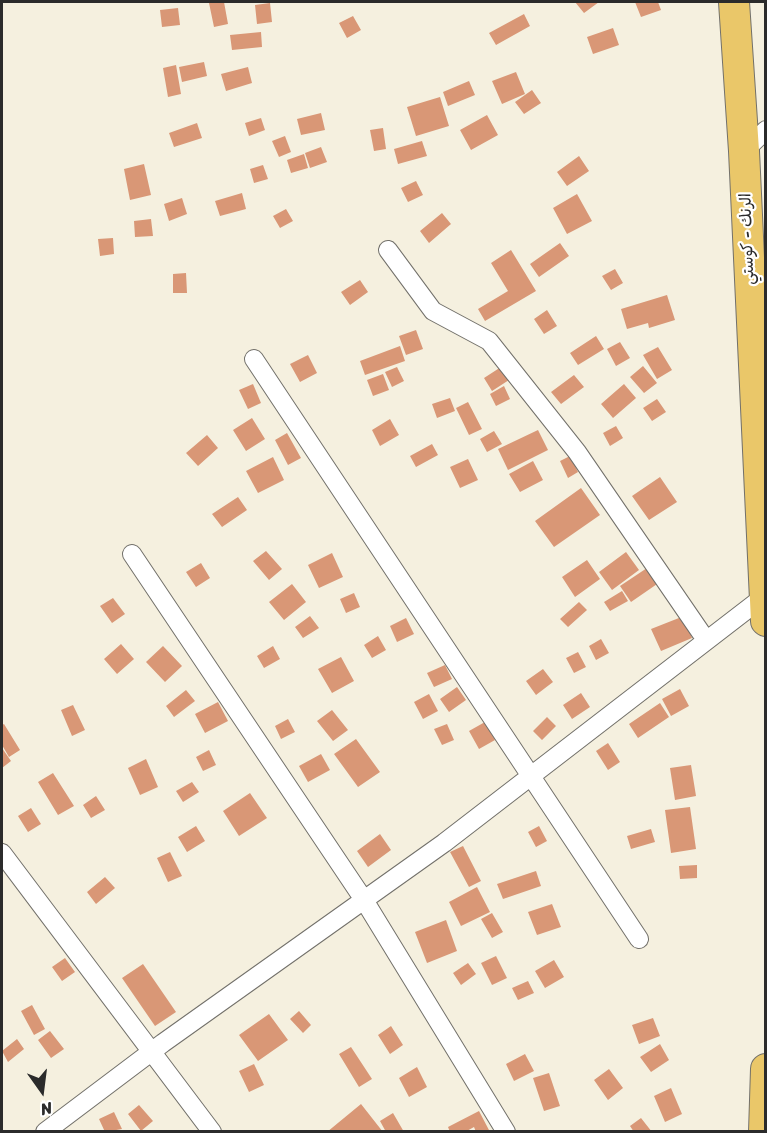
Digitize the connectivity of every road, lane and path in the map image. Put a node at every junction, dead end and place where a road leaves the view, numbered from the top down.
1 (734, 2) edge
2 (765, 130) edge
3 (744, 152) junction
4 (388, 250) dead end
5 (254, 359) dead end
6 (132, 555) dead end
7 (765, 604) edge
8 (706, 640) junction
9 (530, 776) junction
10 (2, 853) edge
11 (364, 900) junction
12 (639, 939) dead end
13 (153, 1050) junction
14 (765, 1069) edge
15 (45, 1131) edge
16 (212, 1131) edge
17 (506, 1131) edge
18 (764, 1131) edge

1 - 3 main road, الرنك - كوستي
2 - 3 street
3 - 7 main road, الرنك - كوستي
4 - 8 street
5 - 9 street
6 - 11 street
7 - 8 street
8 - 9 street
9 - 11 street
9 - 12 street
10 - 13 street
11 - 13 street
11 - 17 street
13 - 15 street
13 - 16 street
14 - 18 main road

